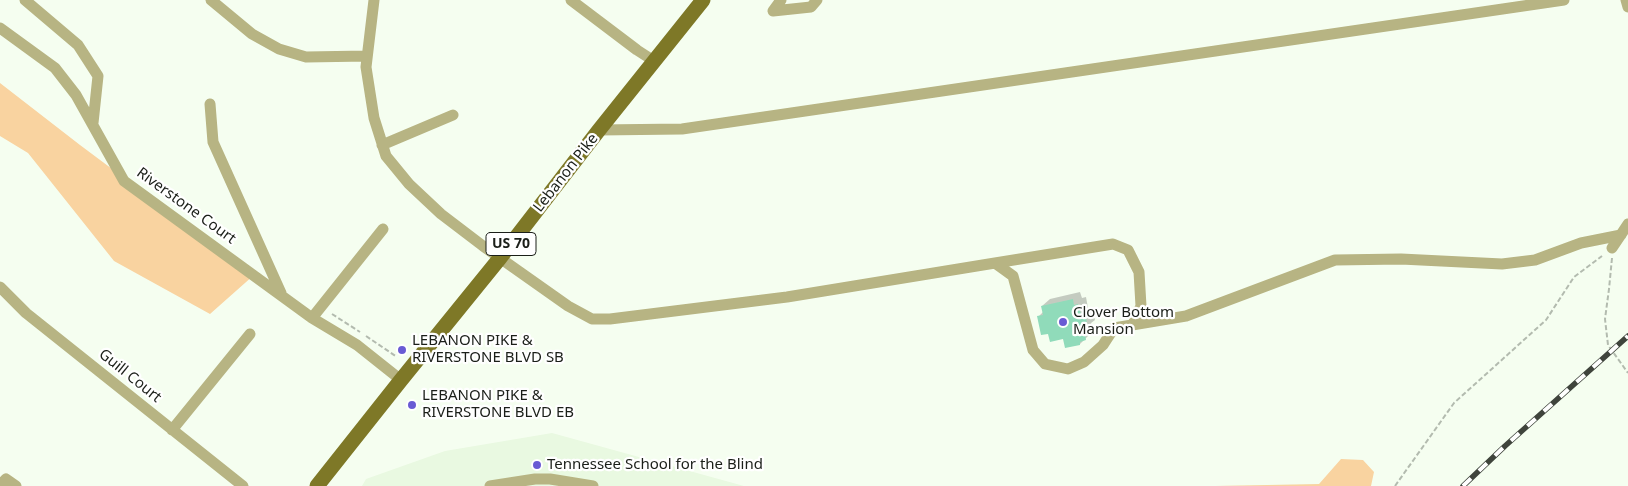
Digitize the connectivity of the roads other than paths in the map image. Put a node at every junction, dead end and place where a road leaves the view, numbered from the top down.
1 (25, 0) edge
2 (211, 0) edge
3 (374, 0) edge
4 (703, 0) edge
5 (781, 0) edge
6 (816, 0) edge
7 (1564, 0) edge
8 (1626, 0) edge
9 (573, 1) edge
10 (1628, 7) edge
11 (0, 28) edge
12 (367, 56) junction
13 (654, 61) junction
14 (210, 104) dead end
15 (453, 115) dead end
16 (93, 123) junction
17 (599, 130) junction
18 (382, 145) junction
19 (1628, 224) edge
20 (383, 229) dead end
21 (1621, 235) junction
22 (1612, 248) road end
23 (500, 258) junction
24 (995, 263) junction
25 (0, 288) edge
26 (282, 295) junction
27 (312, 318) junction
28 (1132, 324) junction
29 (250, 334) dead end
30 (401, 380) junction
31 (172, 430) junction
32 (0, 485) edge
33 (16, 486) edge
34 (242, 486) edge
35 (318, 486) edge
36 (490, 486) edge
37 (593, 486) edge

1 - 16 street
2 - 12 street
3 - 12 street
4 - 13 main road, Lebanon Pike / US 70
5 - 6 street
7 - 17 street
8 - 10 street
9 - 13 street
11 - 16 street, Riverstone Court
12 - 18 street
13 - 17 main road, Lebanon Pike / US 70
14 - 26 street, Riverstone Court
15 - 18 street
16 - 26 street, Riverstone Court
17 - 23 main road, Lebanon Pike / US 70
18 - 23 street
19 - 21 street
20 - 27 street
21 - 22 street
21 - 28 street
23 - 24 street
23 - 30 main road, Lebanon Pike / US 70
24 - 28 street
24 - 28 street
25 - 31 street, Guill Court
26 - 27 street, Riverstone Court
27 - 30 street, Riverstone Court
29 - 31 street
30 - 35 main road, Lebanon Pike / US 70
31 - 34 street, Guill Court
32 - 33 street
36 - 37 street

